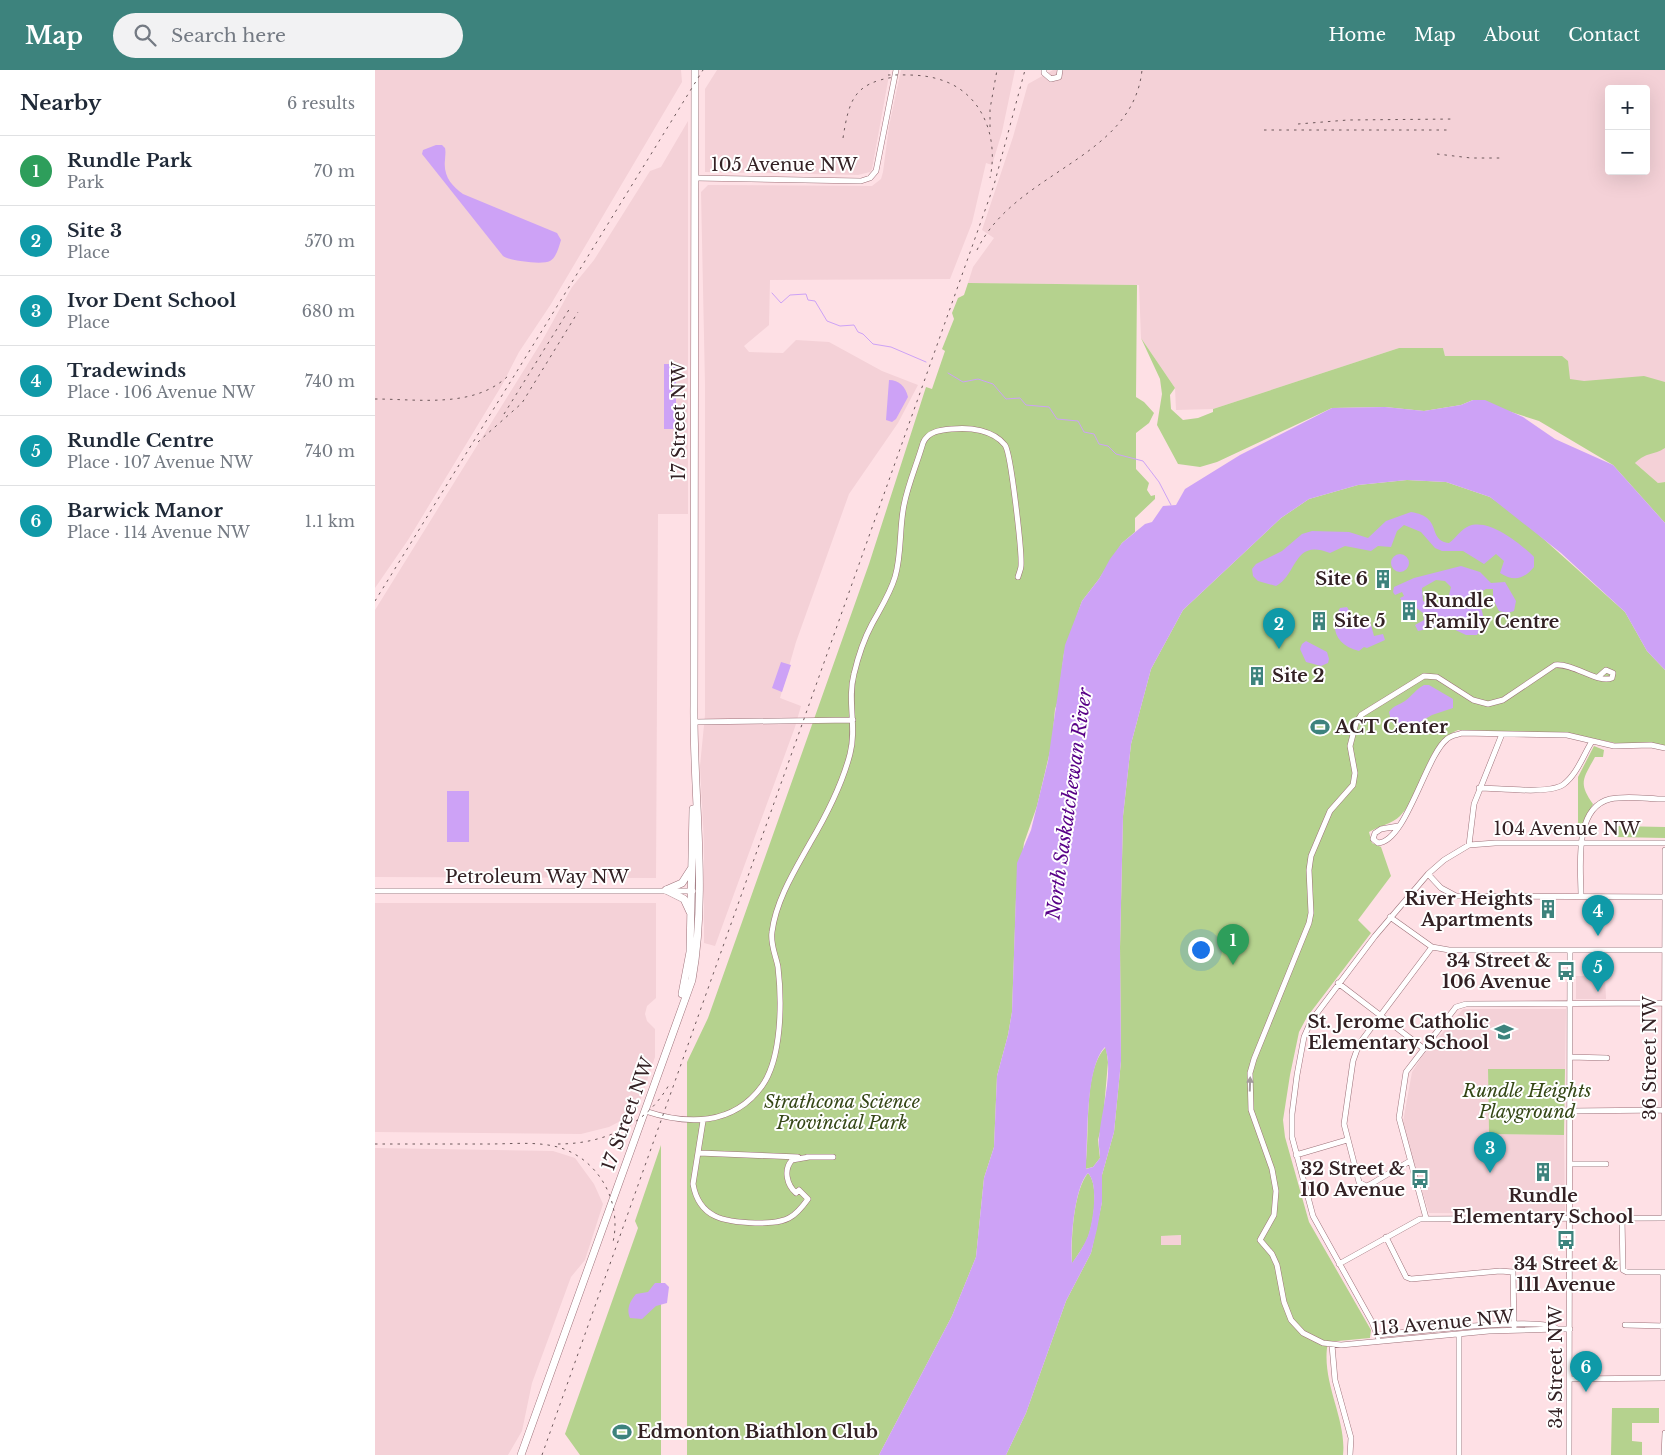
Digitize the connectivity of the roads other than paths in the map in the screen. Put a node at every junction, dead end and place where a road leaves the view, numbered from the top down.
1 (695, 70) edge
2 (896, 70) edge
3 (1044, 70) edge
4 (1061, 70) edge
5 (695, 178) junction
6 (1018, 577) dead end
7 (1598, 677) dead end
8 (853, 720) junction
9 (694, 722) junction
10 (1503, 734) junction
11 (1591, 742) junction
12 (1665, 748) edge
13 (695, 772) junction
14 (1479, 788) junction
15 (1665, 799) edge
16 (1398, 826) junction
17 (1580, 842) junction
18 (1665, 843) edge
19 (1469, 845) junction
20 (1665, 850) edge
21 (692, 866) junction
22 (1428, 874) junction
23 (666, 890) junction
24 (375, 891) edge
25 (695, 891) junction
26 (1581, 896) junction
27 (1665, 896) edge
28 (692, 917) junction
29 (1391, 917) junction
30 (1431, 947) junction
31 (1570, 950) junction
32 (1664, 950) edge
33 (1338, 983) junction
34 (1664, 1003) edge
35 (1570, 1004) junction
36 (1381, 1015) junction
37 (675, 1026) junction
38 (1423, 1048) junction
39 (1664, 1057) edge
40 (1570, 1058) junction
41 (1607, 1058) dead end
42 (1664, 1110) edge
43 (645, 1111) junction
44 (1571, 1111) junction
45 (703, 1121) junction
46 (1347, 1140) junction
47 (699, 1153) junction
48 (1296, 1155) junction
49 (809, 1157) junction
50 (833, 1157) dead end
51 (1409, 1161) junction
52 (1570, 1164) junction
53 (1607, 1164) dead end
54 (1664, 1165) edge
55 (1426, 1218) junction
56 (1570, 1218) junction
57 (1622, 1218) junction
58 (1664, 1218) edge
59 (1386, 1237) junction
60 (1339, 1264) junction
61 (1664, 1272) edge
62 (1625, 1325) dead end
63 (1664, 1326) edge
64 (1514, 1327) junction
65 (1570, 1329) junction
66 (1378, 1335) junction
67 (1459, 1335) junction
68 (1377, 1342) junction
69 (1332, 1345) junction
70 (1664, 1378) edge
71 (1570, 1379) junction
72 (1664, 1433) edge
73 (521, 1455) edge
74 (1350, 1455) edge
75 (1459, 1455) edge
76 (1569, 1455) edge
77 (1664, 1455) edge

1 - 5 main road, 17 Street NW
2 - 5 street, 105 Avenue NW
3 - 4 street
5 - 9 main road, 17 Street NW
6 - 8 street
69 -> 7 street
8 - 9 street
8 - 45 street
9 - 13 main road, 17 Street NW
10 - 11 street
10 - 14 street
10 - 16 street
11 - 12 street
11 - 14 street
13 - 21 main road, 17 Street NW
13 - 25 main road, 17 Street NW
14 - 19 street
15 - 17 street
16 - 16 street
17 - 18 street, 104 Avenue NW
17 - 19 street, 104 Avenue NW
17 - 26 street
19 - 22 street
20 - 27 street, 36 Street NW
21 - 23 main road
21 - 25 main road, 17 Street NW
22 - 26 street
22 - 29 street
23 - 24 street, Petroleum Way NW
23 - 25 street, Petroleum Way NW
23 - 28 main road
25 - 28 main road, 17 Street NW
25 - 37 main road, 17 Street NW
26 - 27 street
27 - 32 street, 36 Street NW
28 - 37 main road, 17 Street NW
29 - 30 street
29 - 33 street
30 - 31 street
30 - 36 street
31 - 32 street
31 - 35 street, 34 Street NW
32 - 34 street, 36 Street NW
33 - 36 street
33 - 48 street
34 - 35 street
34 - 39 street, 36 Street NW
35 - 38 street
35 - 40 street, 34 Street NW
36 - 38 street
36 - 46 street
37 - 43 main road, 17 Street NW
38 - 51 street
39 - 42 street, 36 Street NW
40 - 41 street
40 - 44 street, 34 Street NW
42 - 44 street
42 - 54 street, 36 Street NW
43 - 45 street
43 - 73 main road, 17 Street NW
44 - 52 street, 34 Street NW
45 - 47 street
46 - 48 street
46 - 51 street
47 - 49 street
47 - 49 street
48 - 60 street
49 - 50 street
51 - 55 street
52 - 53 street
52 - 56 street, 34 Street NW
54 - 58 street, 36 Street NW
55 - 56 street
55 - 59 street
56 - 57 street
56 - 65 street, 34 Street NW
57 - 58 street
57 - 61 street
59 - 60 street
59 - 64 street
60 - 66 street
61 - 63 street
62 - 63 street
63 - 70 street
64 - 65 street, 113 Avenue NW
64 - 66 street, 113 Avenue NW
64 - 67 street, 113 Avenue NW
65 - 71 street, 34 Street NW
66 - 68 street
67 - 68 street, 113 Avenue NW
67 - 75 street
68 - 69 street, 113 Avenue NW
69 - 74 street
70 - 71 street
71 - 76 street, 34 Street NW
72 - 77 street

